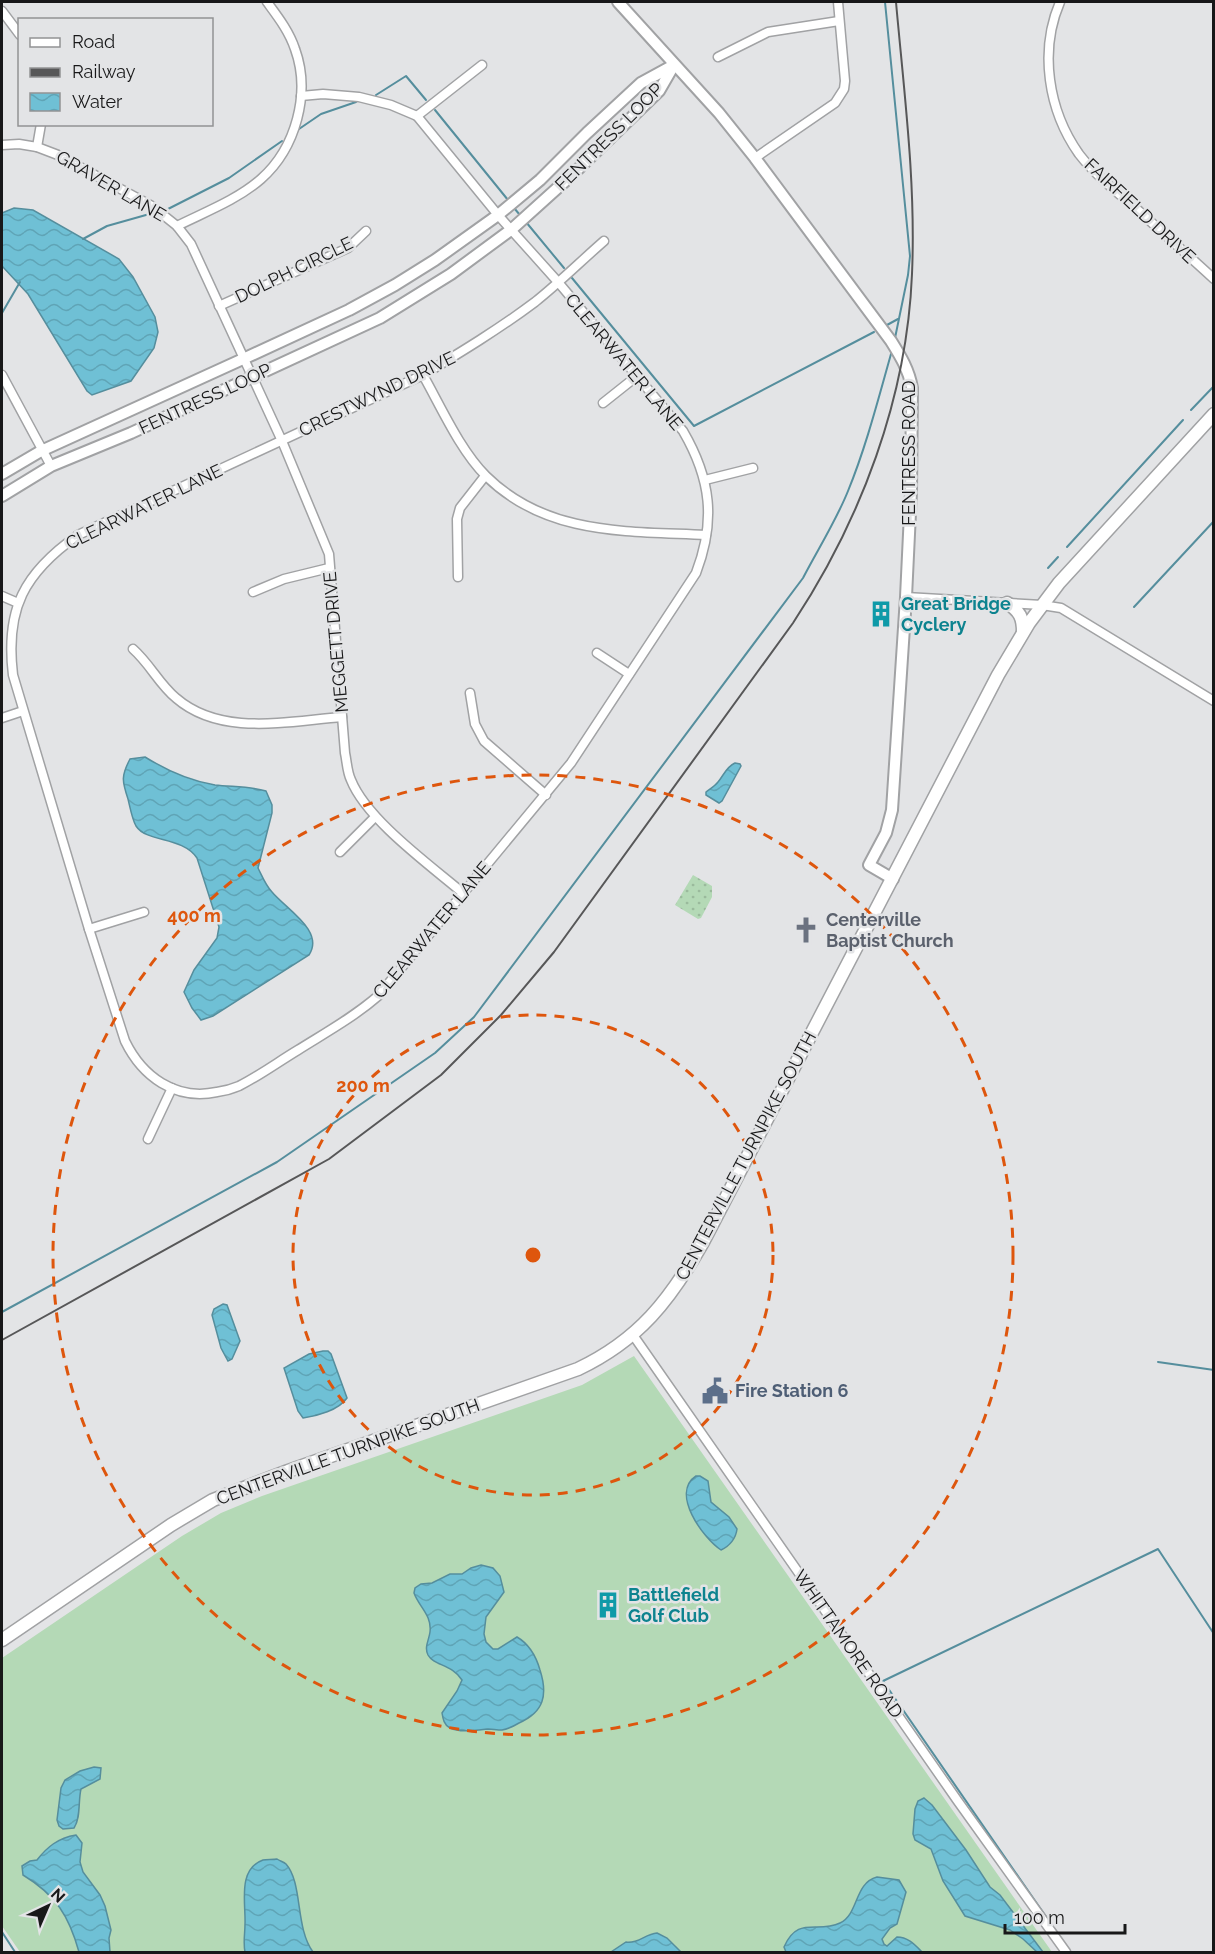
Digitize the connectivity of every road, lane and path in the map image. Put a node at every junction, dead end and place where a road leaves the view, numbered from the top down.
1 (267, 2) edge
2 (618, 2) edge
3 (838, 2) edge
4 (1060, 2) edge
5 (2, 11) edge
6 (839, 21) junction
7 (18, 32) edge
8 (718, 57) dead end
9 (482, 65) dead end
10 (674, 65) junction
11 (301, 96) junction
12 (417, 116) junction
13 (40, 126) edge
14 (2, 145) edge
15 (37, 147) junction
16 (755, 158) junction
17 (498, 215) junction
18 (177, 226) junction
19 (512, 229) junction
20 (366, 231) dead end
21 (604, 241) dead end
22 (1214, 279) edge
23 (558, 282) junction
24 (219, 306) junction
25 (243, 359) junction
26 (2, 375) edge
27 (423, 375) junction
28 (637, 376) junction
29 (252, 377) junction
30 (603, 403) dead end
31 (1214, 414) edge
32 (282, 441) junction
33 (41, 451) junction
34 (51, 466) junction
35 (753, 468) dead end
36 (2, 474) edge
37 (485, 476) junction
38 (705, 480) junction
39 (2, 496) edge
40 (706, 535) junction
41 (330, 568) junction
42 (458, 577) dead end
43 (252, 592) dead end
44 (2, 596) edge
45 (906, 597) junction
46 (18, 603) junction
47 (1007, 603) junction
48 (1042, 605) junction
49 (1023, 632) junction
50 (134, 649) dead end
51 (597, 653) dead end
52 (629, 674) junction
53 (470, 693) dead end
54 (1214, 701) edge
55 (23, 711) junction
56 (342, 717) junction
57 (2, 718) edge
58 (546, 795) junction
59 (375, 817) junction
60 (339, 852) dead end
61 (893, 879) junction
62 (464, 894) junction
63 (144, 912) dead end
64 (89, 929) junction
65 (172, 1089) junction
66 (148, 1140) dead end
67 (633, 1335) junction
68 (2, 1640) edge
69 (1066, 1953) edge

1 - 11 street
2 - 10 street, FENTRESS ROAD
3 - 6 street
4 - 22 street, FAIRFIELD DRIVE
5 - 7 street
6 - 8 street
6 - 16 street
9 - 12 street
10 - 16 street, FENTRESS ROAD
10 - 17 street, FENTRESS LOOP
10 - 19 street, FENTRESS LOOP
11 - 12 street, CLEARWATER LANE
11 - 18 street
12 - 17 street, CLEARWATER LANE
13 - 15 street
14 - 15 street, GRAVER LANE
15 - 18 street, GRAVER LANE
16 - 45 street, FENTRESS ROAD
17 - 19 street, CLEARWATER LANE
17 - 25 street, FENTRESS LOOP
18 - 24 street, GRAVER LANE
19 - 23 street, CLEARWATER LANE
19 - 29 street, FENTRESS LOOP
20 - 24 street, DOLPH CIRCLE
21 - 23 street, CRESTWYND DRIVE
23 - 27 street, CRESTWYND DRIVE
23 - 28 street, CLEARWATER LANE
24 - 25 street, GRAVER LANE
25 - 29 street, MEGGETT DRIVE
25 - 33 street, FENTRESS LOOP
26 - 33 street
27 - 32 street, CRESTWYND DRIVE
27 - 37 street
28 - 30 street
28 - 38 street, CLEARWATER LANE
29 - 32 street, MEGGETT DRIVE
29 - 34 street, FENTRESS LOOP
31 - 48 main road, CENTERVILLE TURNPIKE SOUTH
32 - 41 street, MEGGETT DRIVE
32 - 46 street, CLEARWATER LANE
33 - 34 street
33 - 36 street, FENTRESS LOOP
34 - 39 street, FENTRESS LOOP
35 - 38 street
37 - 40 street
37 - 42 street
38 - 40 street, CLEARWATER LANE
40 - 52 street, CLEARWATER LANE
41 - 43 street
41 - 56 street, MEGGETT DRIVE
44 - 46 street
45 - 47 street
45 - 61 street, FENTRESS ROAD
46 - 55 street, CLEARWATER LANE
47 - 48 street
47 - 49 main road
48 - 49 main road, CENTERVILLE TURNPIKE SOUTH
48 - 54 street
49 - 61 main road, CENTERVILLE TURNPIKE SOUTH
50 - 56 street
51 - 52 street
52 - 58 street, CLEARWATER LANE
53 - 58 street
55 - 57 street
55 - 64 street, CLEARWATER LANE
56 - 59 street, MEGGETT DRIVE
58 - 62 street, CLEARWATER LANE
59 - 60 street
59 - 62 street, MEGGETT DRIVE
61 - 67 main road, CENTERVILLE TURNPIKE SOUTH
62 - 65 street, CLEARWATER LANE
63 - 64 street
64 - 65 street, CLEARWATER LANE
65 - 66 street
67 - 68 main road, CENTERVILLE TURNPIKE SOUTH
67 - 69 street, WHITTAMORE ROAD

